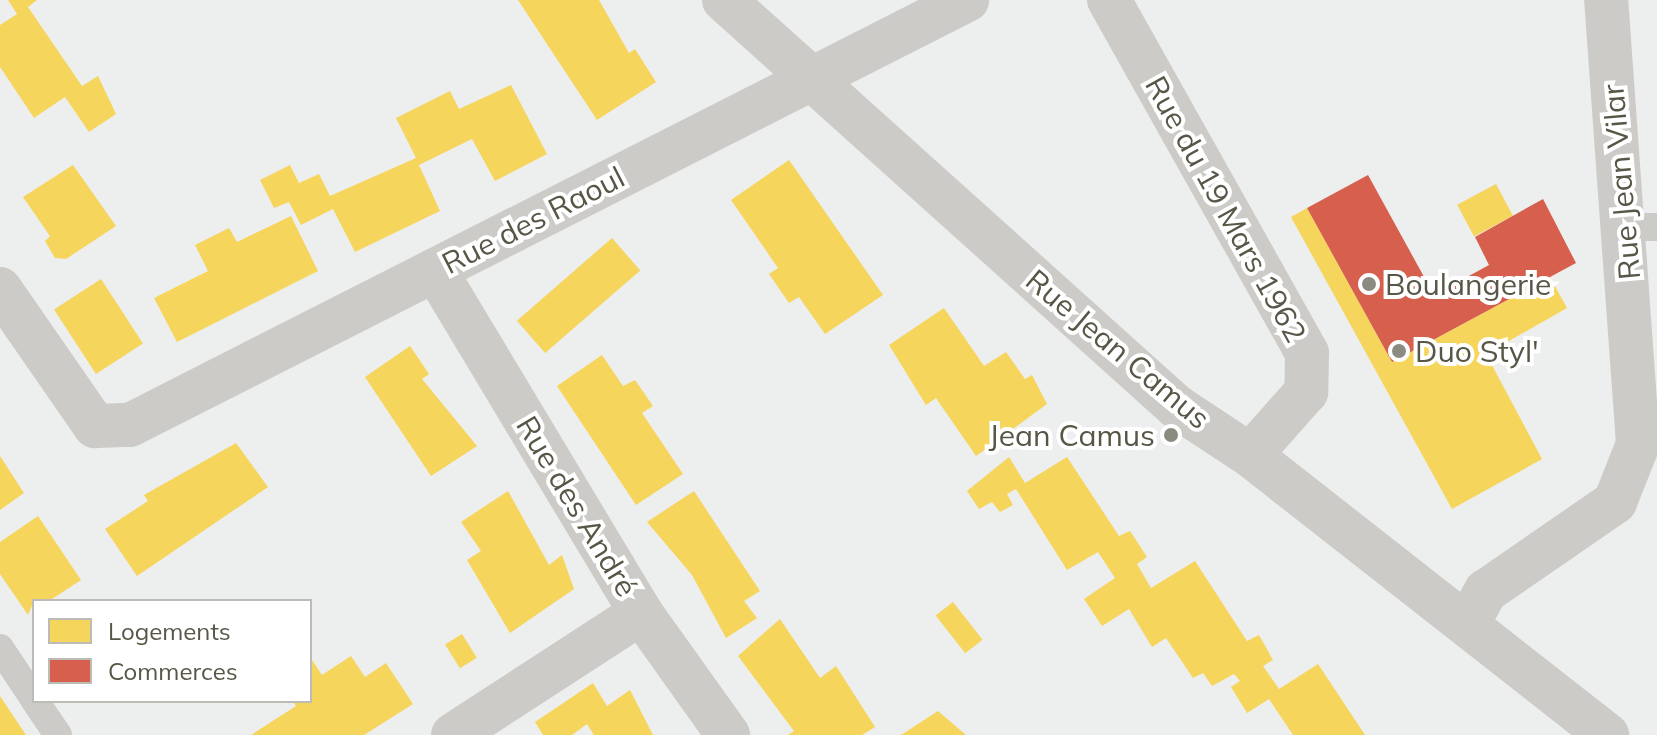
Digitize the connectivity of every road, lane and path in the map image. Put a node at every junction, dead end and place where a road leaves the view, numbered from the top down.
1 (724, 0) edge
2 (967, 0) edge
3 (1109, 0) edge
4 (1606, 0) edge
5 (807, 81) junction
6 (1640, 227) edge
7 (435, 270) junction
8 (0, 289) edge
9 (1250, 455) junction
10 (641, 613) junction
11 (1468, 623) junction
12 (0, 648) edge
13 (32, 696) edge
14 (37, 703) edge
15 (58, 735) edge
16 (453, 735) edge
17 (728, 735) edge
18 (1607, 735) edge

1 - 5 street, Rue Jean Camus
2 - 5 street, Rue des Raoul
3 - 9 street, Rue du 19 Mars 1962
4 - 6 street, Rue Jean Vilar
5 - 7 street, Rue des Raoul
5 - 9 street, Rue Jean Camus
6 - 11 street, Rue Jean Vilar
7 - 8 street, Rue des Raoul
7 - 10 street, Rue des André
9 - 11 street, Rue Jean Camus
10 - 16 street
10 - 17 street, Rue des André
11 - 18 street, Rue Jean Camus
12 - 13 lane
14 - 15 lane

